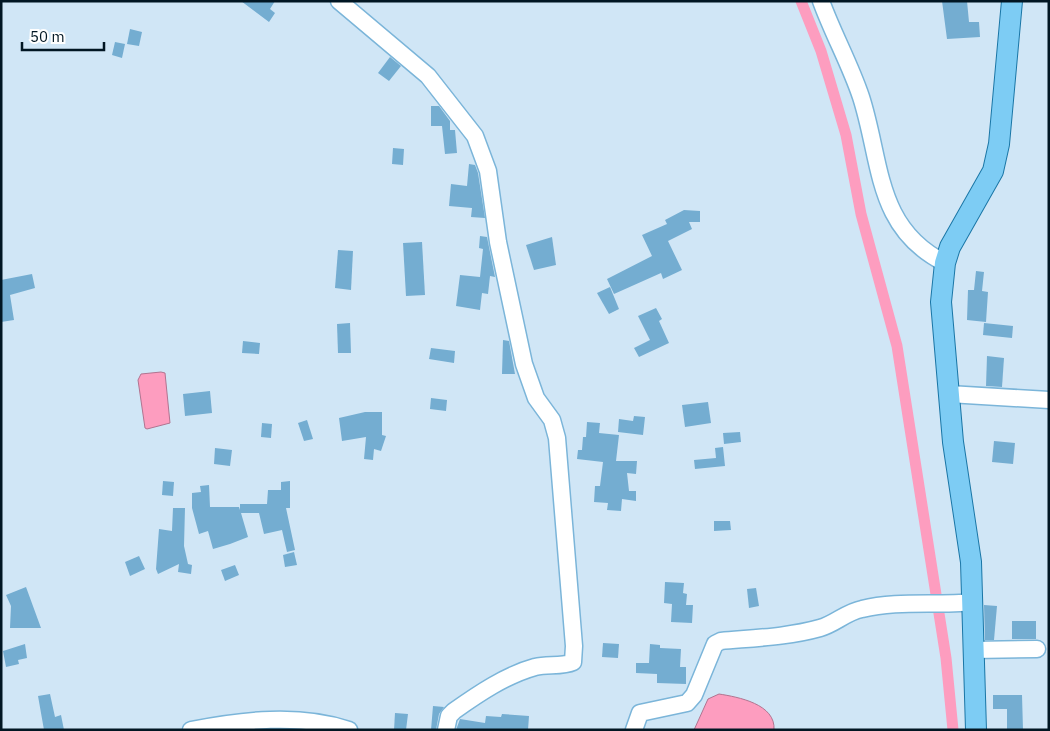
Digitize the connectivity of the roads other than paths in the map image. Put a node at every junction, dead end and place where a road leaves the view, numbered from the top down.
1 (339, 1) edge
2 (821, 1) edge
3 (1012, 1) edge
4 (945, 263) junction
5 (948, 394) junction
6 (1049, 400) edge
7 (973, 602) junction
8 (1037, 649) dead end
9 (973, 650) junction
10 (190, 730) edge
11 (349, 730) edge
12 (446, 730) edge
13 (634, 730) edge
14 (976, 730) edge

1 - 12 street
2 - 4 street
3 - 4 main road
4 - 5 main road
5 - 6 street
5 - 7 main road
7 - 9 main road
7 - 13 street
8 - 9 street
9 - 14 main road
10 - 11 street

